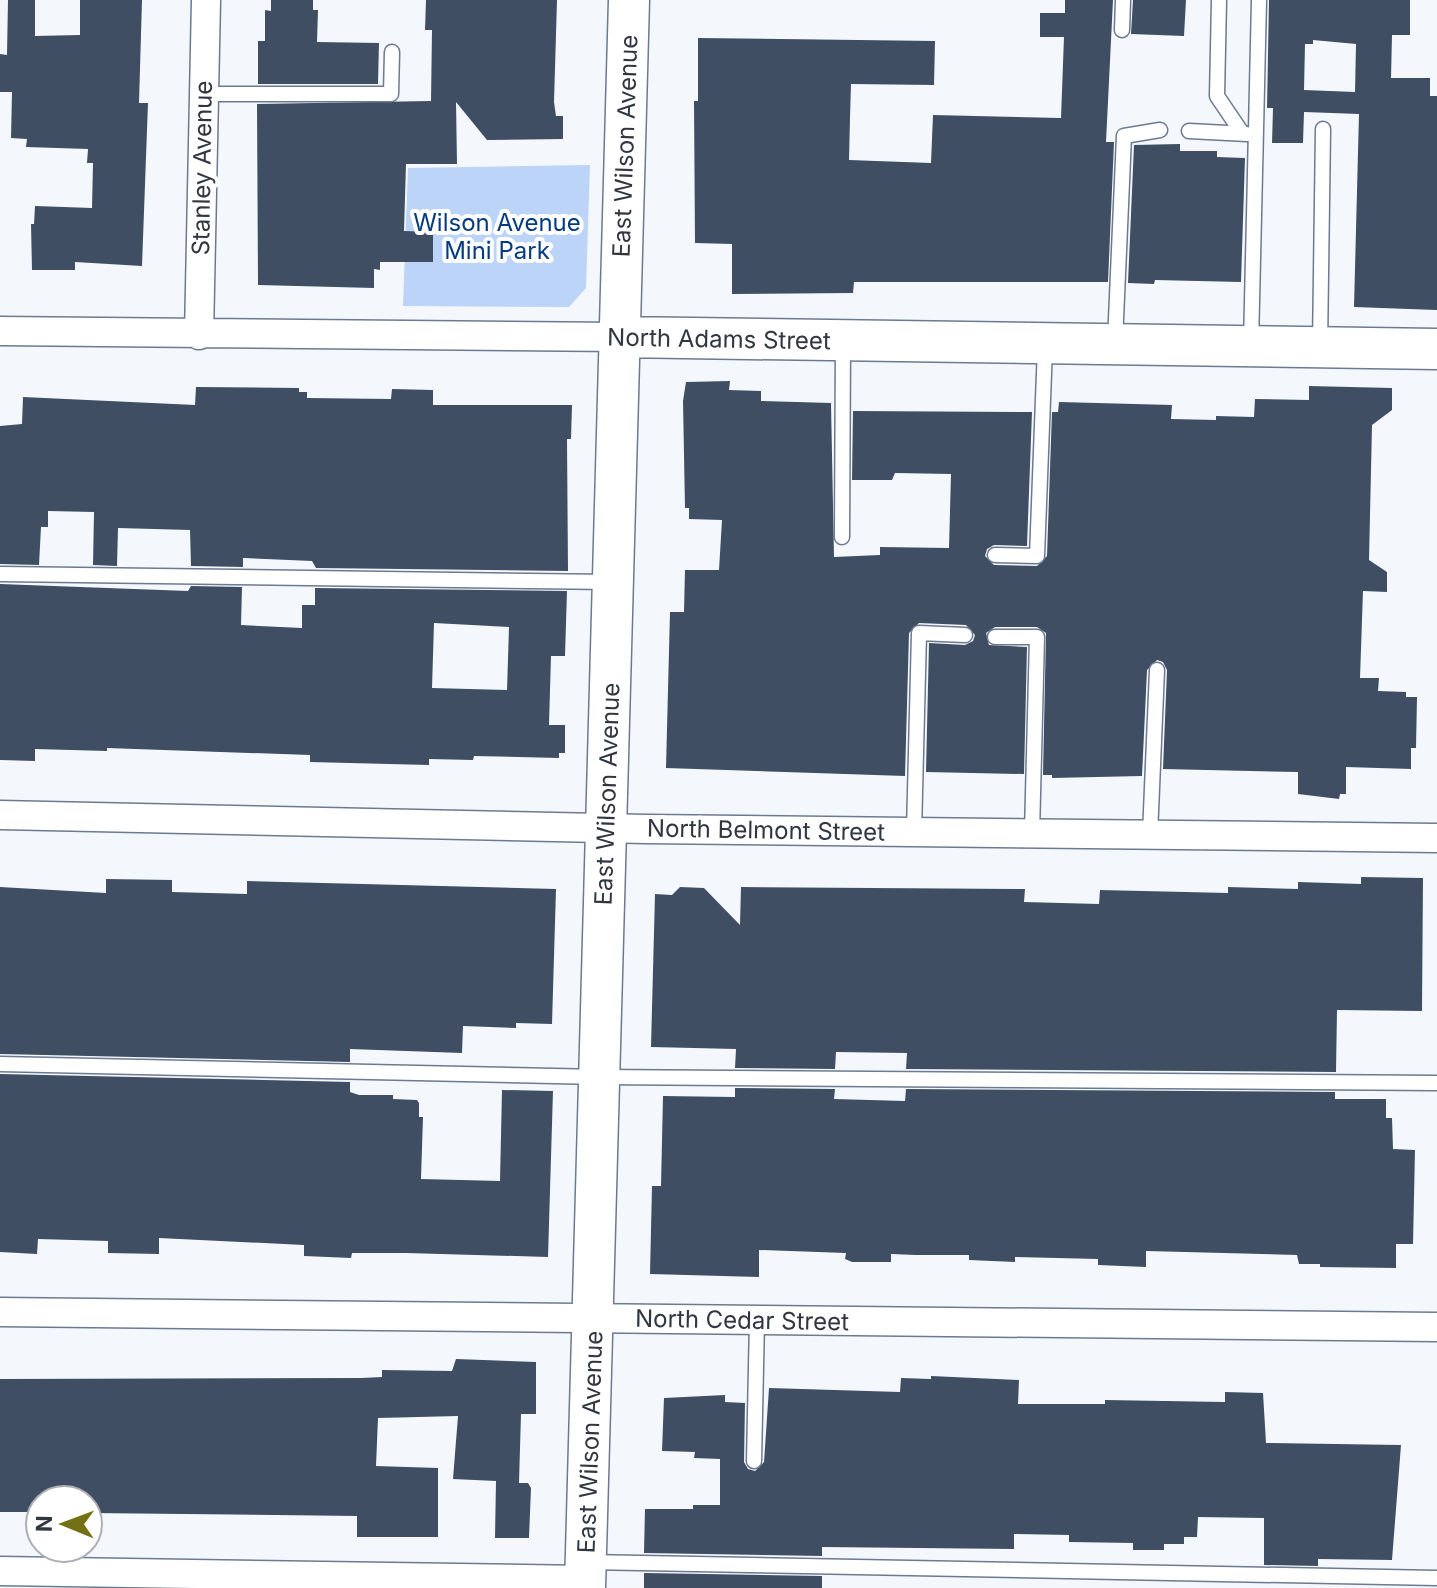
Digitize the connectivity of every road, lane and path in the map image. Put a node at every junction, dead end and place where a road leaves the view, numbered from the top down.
1 (206, 0) edge
2 (629, 0) edge
3 (1123, 0) edge
4 (1219, 0) edge
5 (1259, 0) edge
6 (1122, 30) dead end
7 (392, 52) dead end
8 (204, 94) junction
9 (1323, 129) dead end
10 (1160, 130) dead end
11 (1189, 131) dead end
12 (1249, 134) junction
13 (0, 331) edge
14 (199, 335) junction
15 (619, 337) junction
16 (843, 340) junction
17 (1045, 343) junction
18 (1115, 344) junction
19 (1251, 346) junction
20 (1320, 347) junction
21 (1437, 349) edge
22 (842, 537) dead end
23 (995, 555) dead end
24 (0, 574) edge
25 (613, 582) junction
26 (965, 635) dead end
27 (995, 637) dead end
28 (1157, 670) dead end
29 (0, 815) edge
30 (606, 828) junction
31 (914, 832) junction
32 (1032, 833) junction
33 (1150, 835) junction
34 (1437, 838) edge
35 (0, 1064) edge
36 (600, 1077) junction
37 (1437, 1083) edge
38 (0, 1312) edge
39 (593, 1318) junction
40 (757, 1320) junction
41 (1437, 1327) edge
42 (754, 1461) dead end
43 (0, 1571) edge
44 (585, 1577) edge
45 (1437, 1578) edge
46 (341, 1582) edge

1 - 8 street, Stanley Avenue
2 - 15 street, East Wilson Avenue
3 - 6 lane
4 - 12 lane
5 - 12 lane
7 - 8 lane
8 - 14 street, Stanley Avenue
9 - 20 lane
10 - 18 lane
11 - 12 lane
12 - 19 lane
13 - 14 street, North Adams Street
14 - 15 street, North Adams Street
15 - 16 street, North Adams Street
15 - 25 street, East Wilson Avenue
16 - 17 street, North Adams Street
16 - 22 lane
17 - 18 street, North Adams Street
17 - 23 lane
18 - 19 street, North Adams Street
19 - 20 street, North Adams Street
20 - 21 street, North Adams Street
24 - 25 lane
25 - 30 street, East Wilson Avenue
26 - 31 lane
27 - 32 lane
28 - 33 lane
29 - 30 street, North Belmont Street
30 - 31 street, North Belmont Street
30 - 36 street, East Wilson Avenue
31 - 32 street, North Belmont Street
32 - 33 street, North Belmont Street
33 - 34 street, North Belmont Street
35 - 36 lane
36 - 37 lane
36 - 39 street, East Wilson Avenue
38 - 39 street, North Cedar Street
39 - 40 street, North Cedar Street
39 - 44 street, East Wilson Avenue
40 - 41 street, North Cedar Street
40 - 42 lane
43 - 46 street
44 - 45 lane
44 - 46 street

